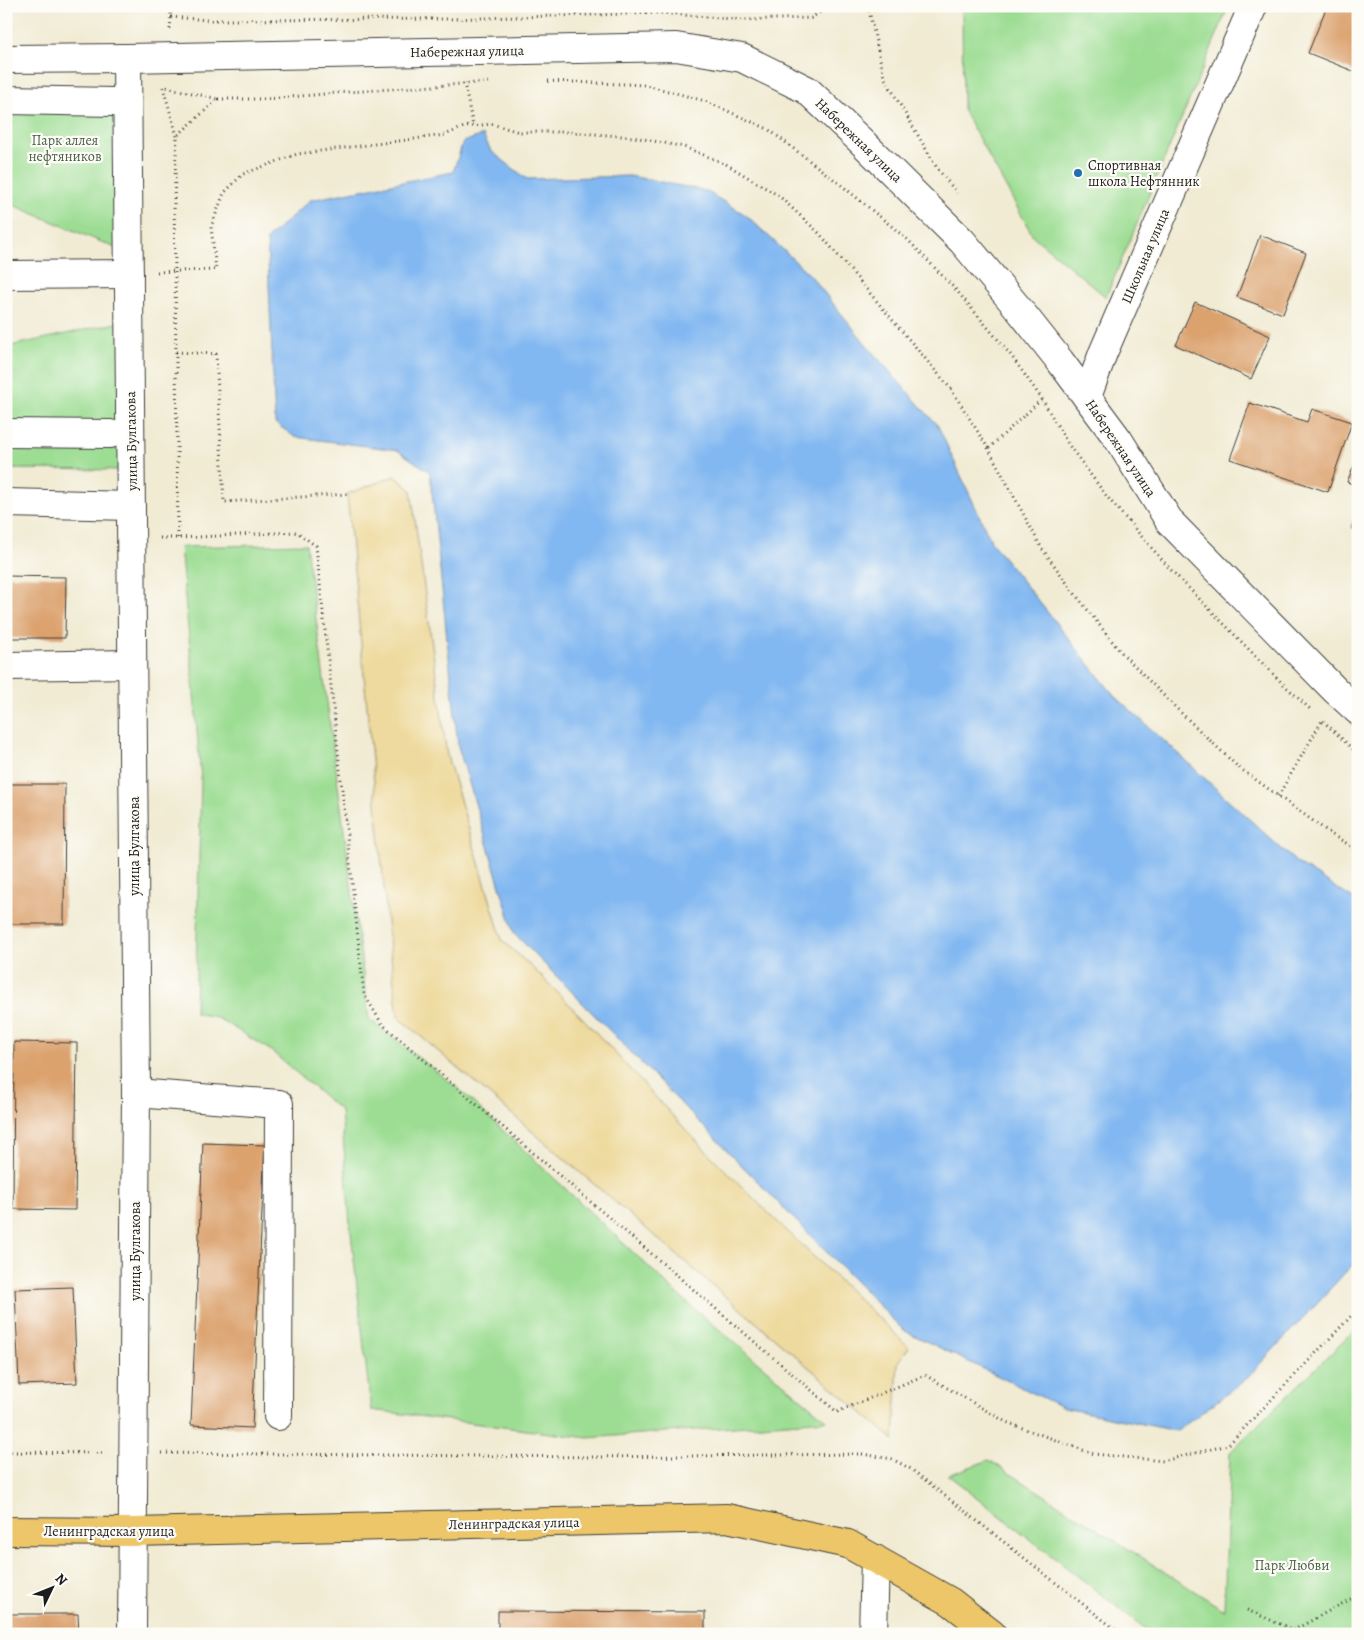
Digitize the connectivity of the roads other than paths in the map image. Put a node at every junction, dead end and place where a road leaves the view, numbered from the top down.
1 (1253, 6) edge
2 (127, 58) junction
3 (6, 59) edge
4 (6, 100) edge
5 (114, 102) dead end
6 (129, 274) junction
7 (6, 275) edge
8 (1087, 397) junction
9 (6, 434) edge
10 (110, 434) dead end
11 (6, 503) edge
12 (131, 506) junction
13 (132, 664) junction
14 (6, 666) edge
15 (1358, 711) edge
16 (136, 1093) junction
17 (278, 1416) dead end
18 (6, 1531) edge
19 (133, 1532) junction
20 (875, 1559) junction
21 (132, 1634) edge
22 (873, 1634) edge
23 (992, 1634) edge

1 - 8 street, Школьная улица
2 - 3 street, Набережная улица
2 - 6 street, улица Булгакова
2 - 8 street, Набережная улица
4 - 5 street
6 - 7 street
6 - 12 street, улица Булгакова
8 - 15 street, Набережная улица
9 - 10 street
11 - 12 street
12 - 13 street, улица Булгакова
13 - 14 street
13 - 16 street, улица Булгакова
16 - 17 street
16 - 19 street, улица Булгакова
18 - 19 main road, Ленинградская улица
19 - 20 main road, Ленинградская улица
19 - 21 street, улица Булгакова
20 - 22 street
20 - 23 main road, Ленинградская улица

